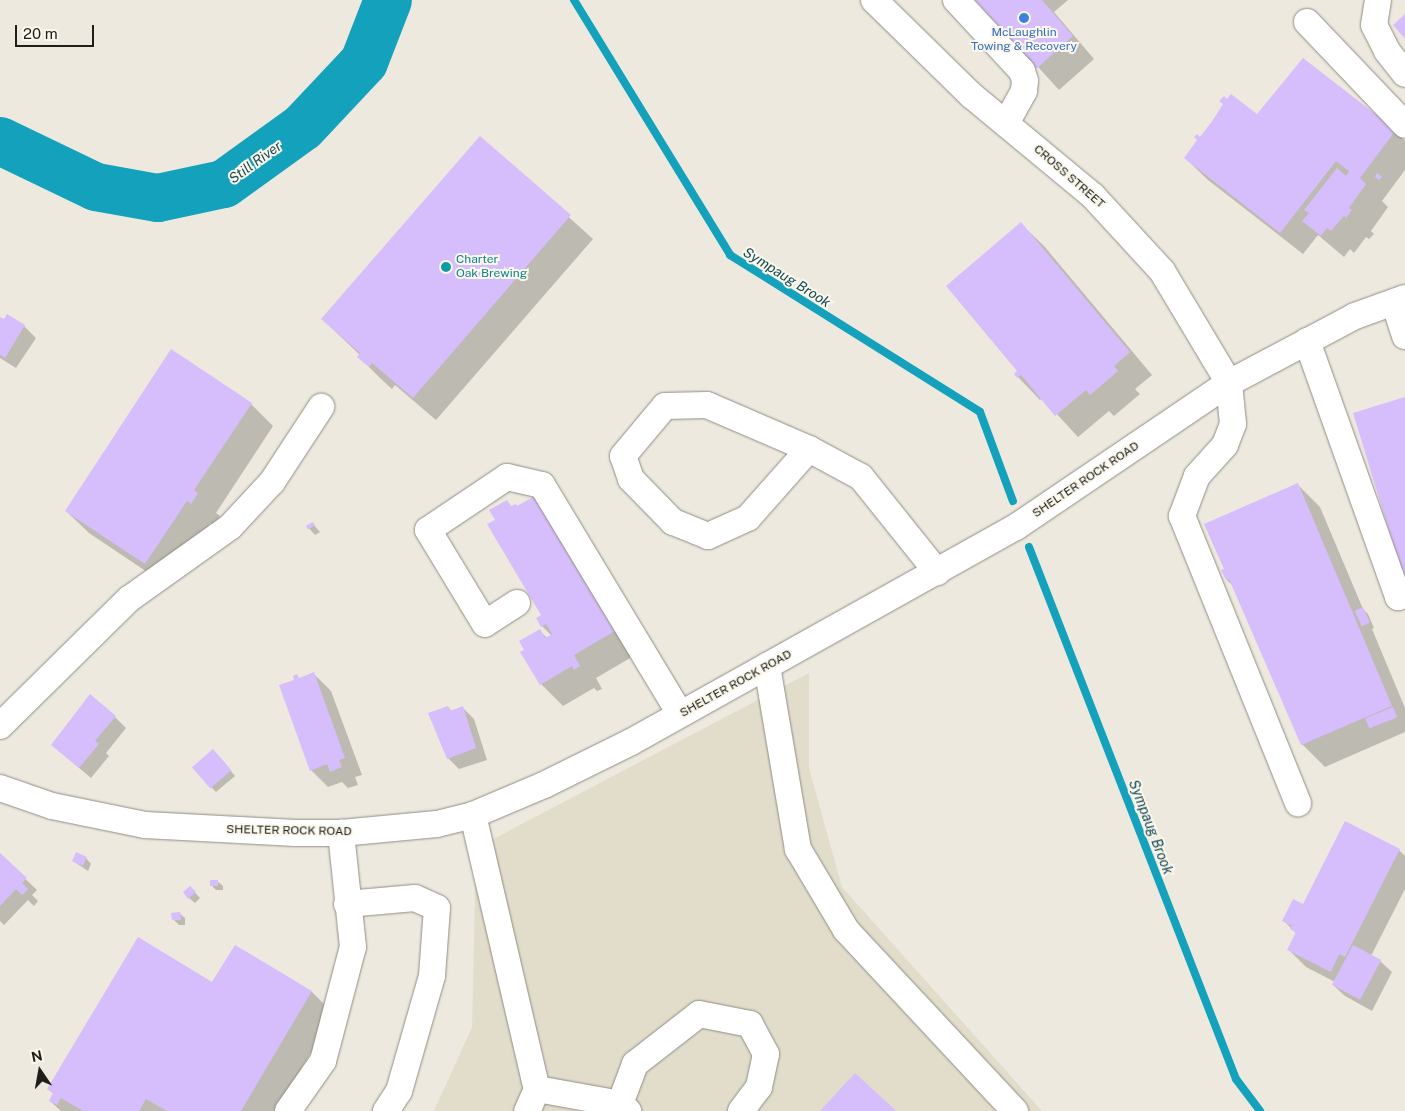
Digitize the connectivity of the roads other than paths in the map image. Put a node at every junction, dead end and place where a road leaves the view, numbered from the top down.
1 (874, 0) edge
2 (956, 0) edge
3 (1378, 0) edge
4 (1307, 22) dead end
5 (1405, 74) edge
6 (1006, 123) junction
7 (1405, 124) edge
8 (1399, 300) edge
9 (1405, 336) edge
10 (1307, 341) junction
11 (1230, 383) junction
12 (321, 407) dead end
13 (810, 449) junction
14 (937, 572) junction
15 (1405, 595) edge
16 (517, 603) dead end
17 (767, 666) junction
18 (680, 714) junction
19 (0, 726) edge
20 (0, 788) edge
21 (1298, 803) dead end
22 (473, 815) junction
23 (341, 833) junction
24 (347, 904) junction
25 (532, 1100) edge
26 (591, 1105) edge
27 (624, 1108) edge
28 (288, 1111) edge
29 (386, 1111) edge
30 (741, 1111) edge
31 (1015, 1111) edge

1 - 6 street, CROSS STREET
2 - 6 street
3 - 5 street
4 - 7 street
6 - 11 street, CROSS STREET
8 - 9 street
8 - 10 street, SHELTER ROCK ROAD
10 - 11 street, SHELTER ROCK ROAD
10 - 15 street
11 - 14 street, SHELTER ROCK ROAD
11 - 21 street
12 - 19 street
13 - 13 street
13 - 14 street
14 - 17 street, SHELTER ROCK ROAD
16 - 18 street
17 - 18 street, SHELTER ROCK ROAD
17 - 31 street
18 - 22 street, SHELTER ROCK ROAD
20 - 23 street, SHELTER ROCK ROAD
22 - 23 street, SHELTER ROCK ROAD
22 - 25 street
23 - 24 street
24 - 28 street
24 - 29 street
25 - 26 street
26 - 27 street
27 - 30 street

